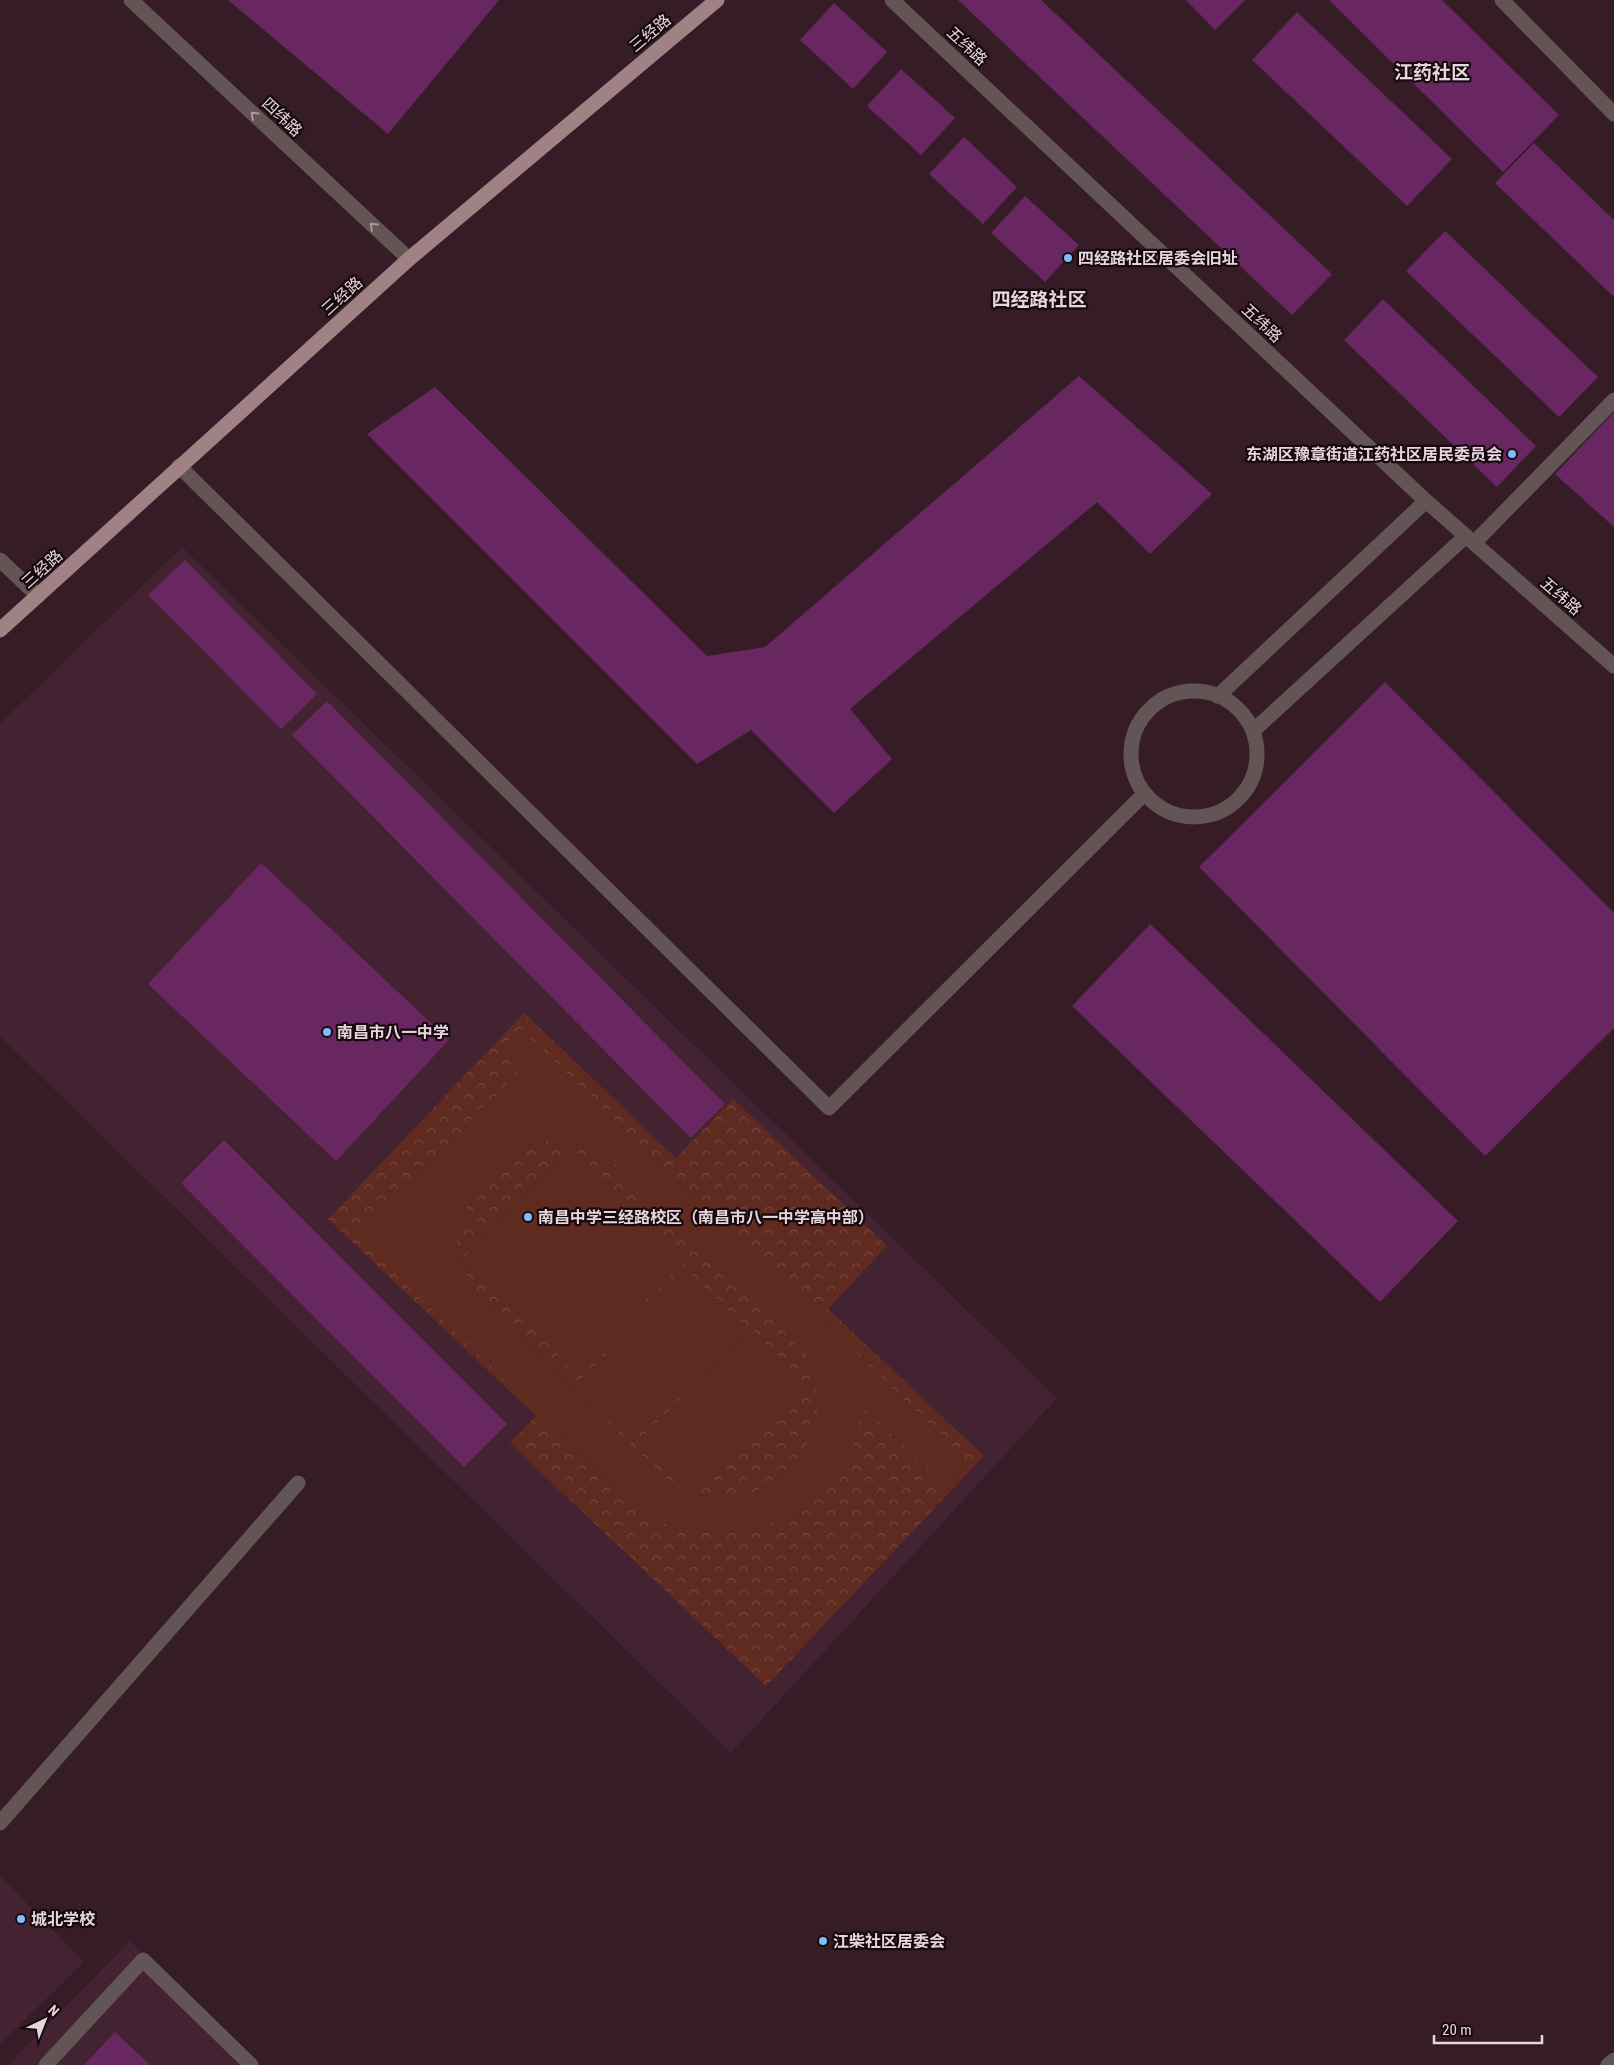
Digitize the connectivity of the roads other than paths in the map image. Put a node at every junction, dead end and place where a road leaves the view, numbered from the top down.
1 (130, 0) edge
2 (717, 0) edge
3 (892, 0) edge
4 (1502, 0) edge
5 (1614, 114) edge
6 (409, 259) junction
7 (1614, 400) edge
8 (178, 466) junction
9 (1426, 501) junction
10 (1470, 540) junction
11 (0, 560) edge
12 (38, 596) junction
13 (0, 630) edge
14 (1614, 666) edge
15 (1218, 696) junction
16 (1253, 731) junction
17 (1144, 794) junction
18 (298, 1483) dead end
19 (0, 1823) edge
20 (1614, 2060) edge
21 (46, 2065) edge
22 (251, 2065) edge
23 (1608, 2065) edge

6 -> 1 street, 四纬路
2 - 6 main road, 三经路
3 - 9 street, 五纬路
4 - 5 street
6 - 8 main road, 三经路
7 - 10 street
8 - 12 main road, 三经路
8 - 17 street
9 - 10 street, 五纬路
9 - 15 street
10 - 14 street, 五纬路
10 - 16 street
11 - 12 street
12 - 13 main road, 三经路
15 - 16 street
15 - 17 street
16 - 17 street
18 - 19 street
20 - 23 street
21 - 22 street

